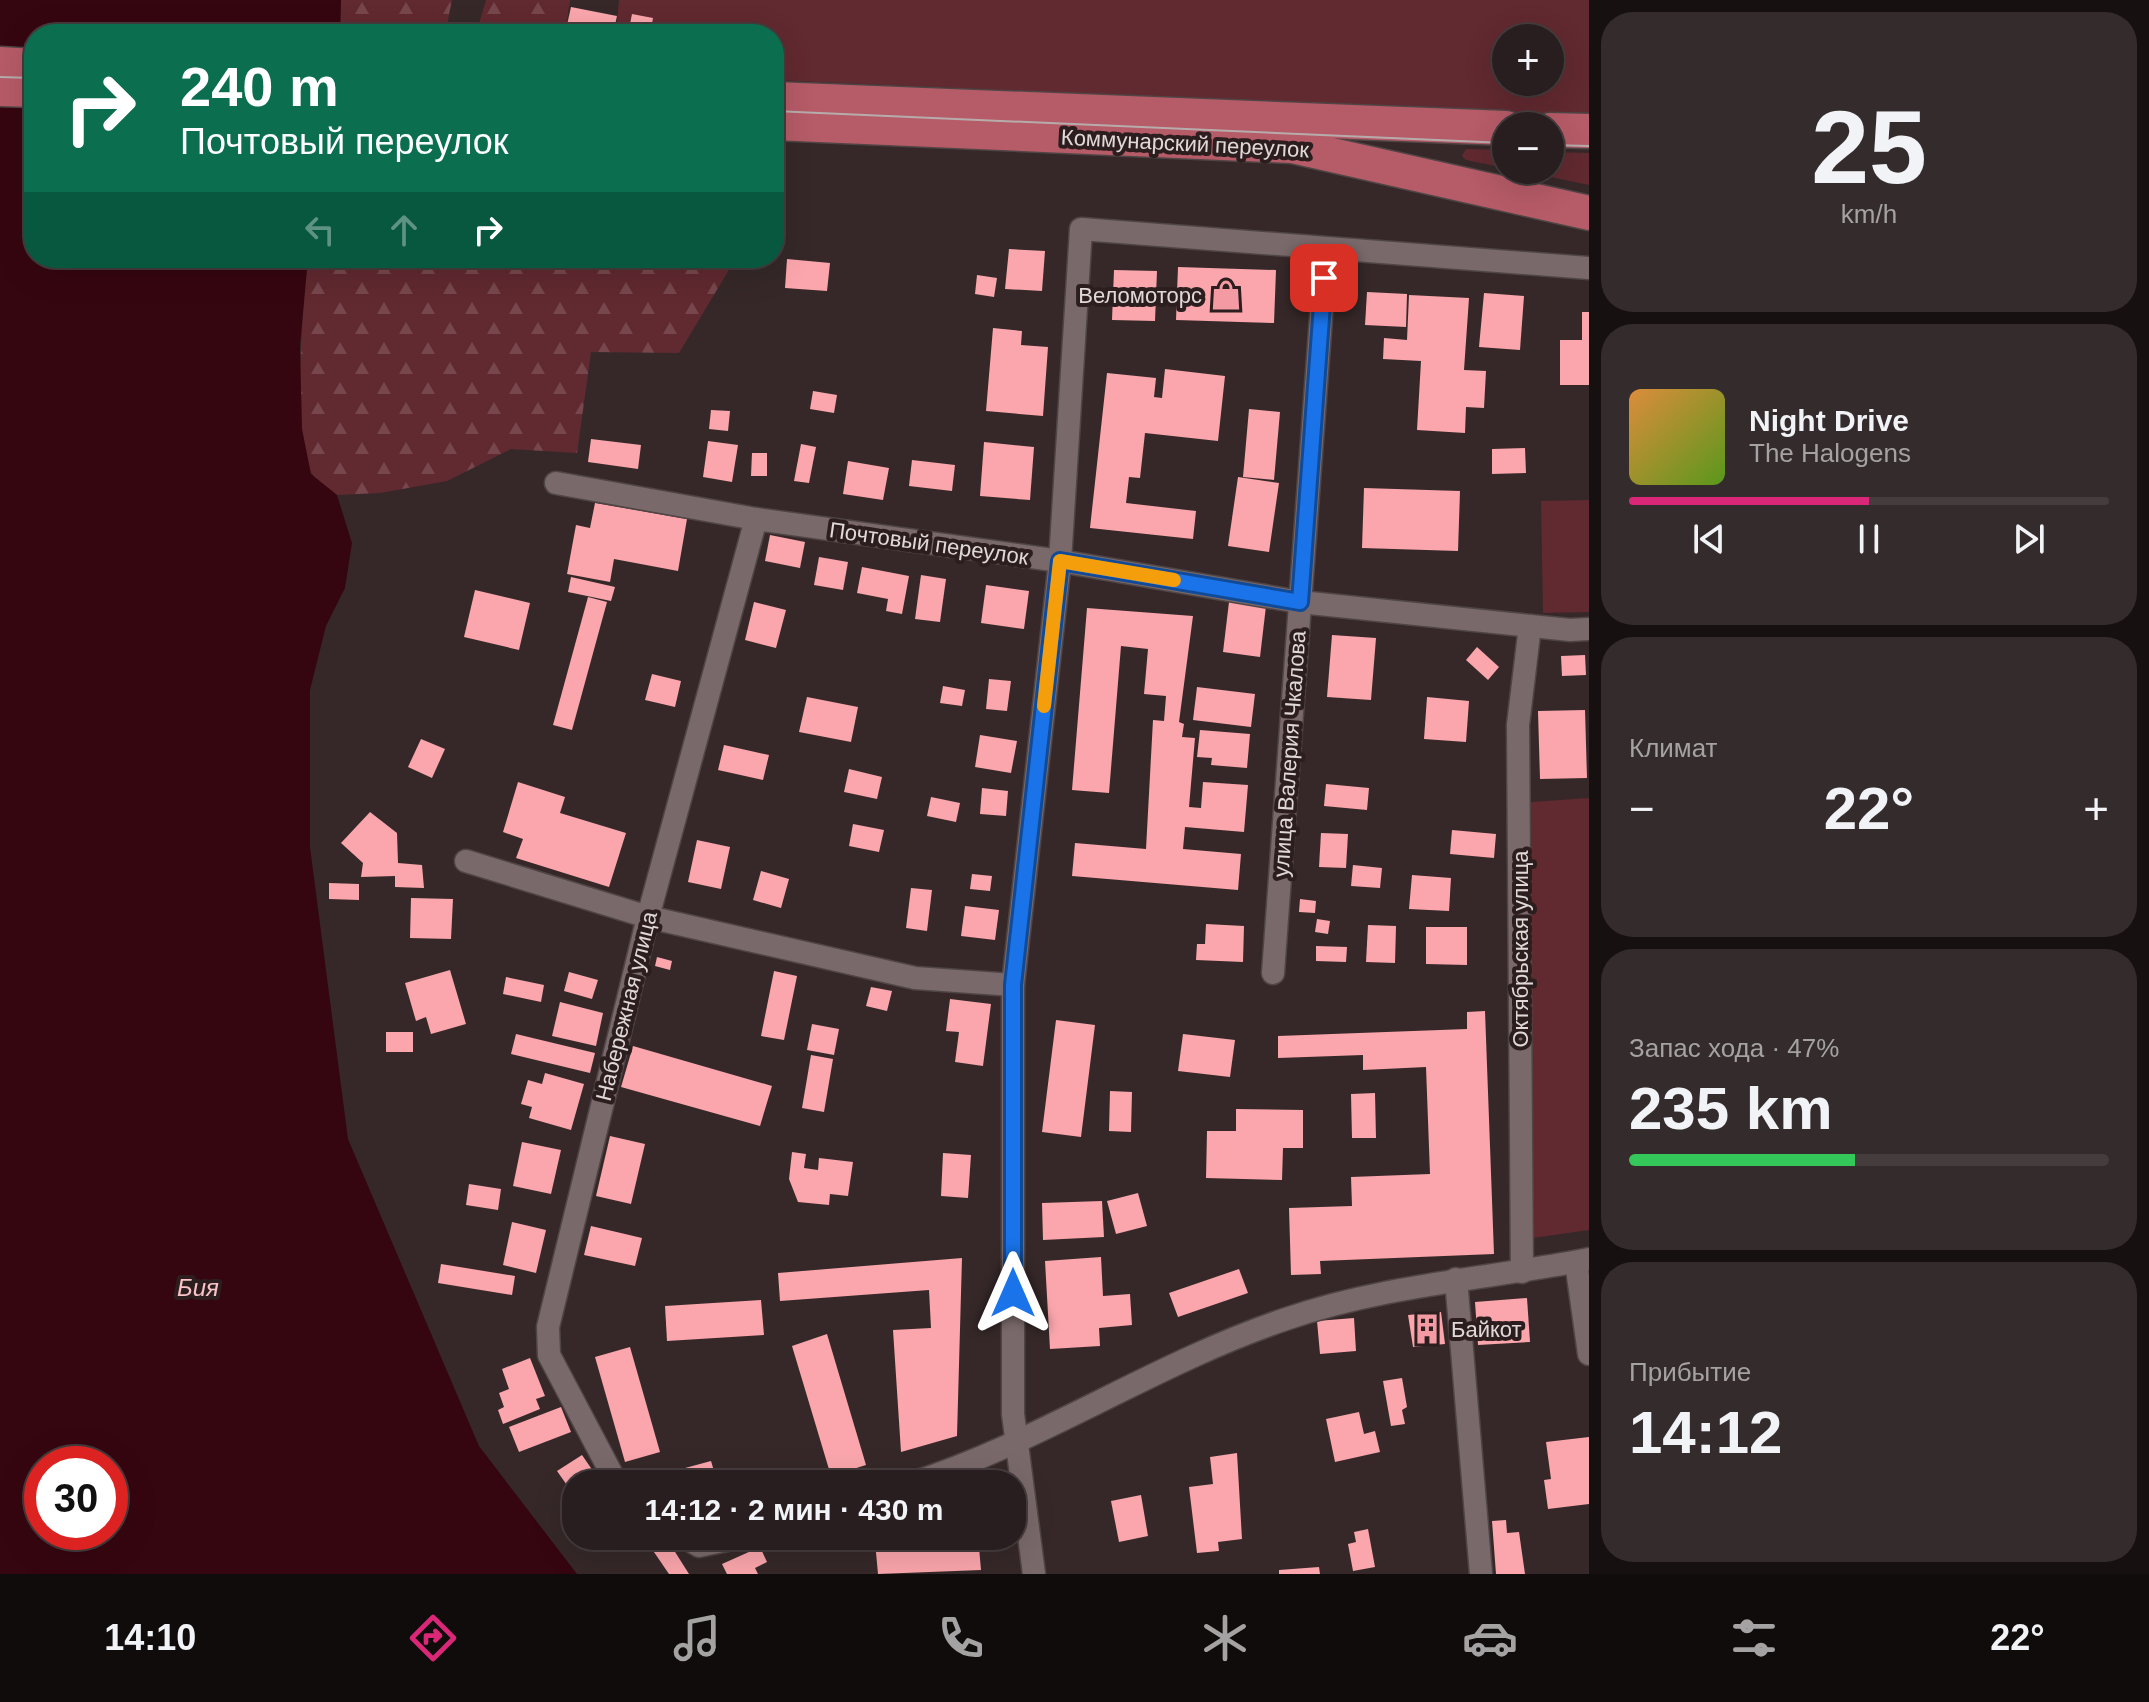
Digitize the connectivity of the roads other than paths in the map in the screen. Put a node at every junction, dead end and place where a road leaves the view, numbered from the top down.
1 (0, 64) edge
2 (24, 65) edge
3 (0, 89) edge
4 (24, 90) edge
5 (784, 100) edge
6 (784, 123) edge
7 (1041, 123) junction
8 (1170, 128) junction
9 (1492, 128) edge
10 (1564, 130) edge
11 (1589, 131) edge
12 (1589, 213) edge
13 (1326, 249) junction
14 (1589, 268) edge
15 (556, 483) dead end
16 (756, 519) junction
17 (1060, 561) junction
18 (1300, 602) junction
19 (1530, 626) junction
20 (1589, 629) edge
21 (466, 861) dead end
22 (648, 917) junction
23 (1273, 973) dead end
24 (1013, 985) junction
25 (1582, 1260) edge
26 (1522, 1272) junction
27 (1456, 1279) junction
28 (1589, 1354) edge
29 (1016, 1439) junction
30 (610, 1470) edge
31 (952, 1470) edge
32 (1034, 1574) edge
33 (1481, 1574) edge

1 - 2 main road
3 - 4 main road
5 - 7 main road, Коммунарский переулок
6 - 7 main road, Коммунарский переулок
7 - 8 main road, Коммунарский переулок
8 - 9 main road, Коммунарский переулок
8 - 12 main road, Коммунарский переулок
10 - 11 main road
13 - 14 street
13 - 17 street
13 - 18 street, улица Валерия Чкалова
15 - 16 street, Почтовый переулок
16 - 17 street, Почтовый переулок
16 - 22 street, Набережная улица
17 - 18 street, Почтовый переулок
17 - 24 street
18 - 19 street, Почтовый переулок
18 - 23 street, улица Валерия Чкалова
19 - 20 street, Почтовый переулок
19 - 26 street, Октябрьская улица
21 - 22 street
22 - 24 street
22 - 30 street, Набережная улица
24 - 29 street
25 - 26 street
25 - 28 street
26 - 27 street
27 - 29 street
27 - 33 street
29 - 31 street
29 - 32 street

